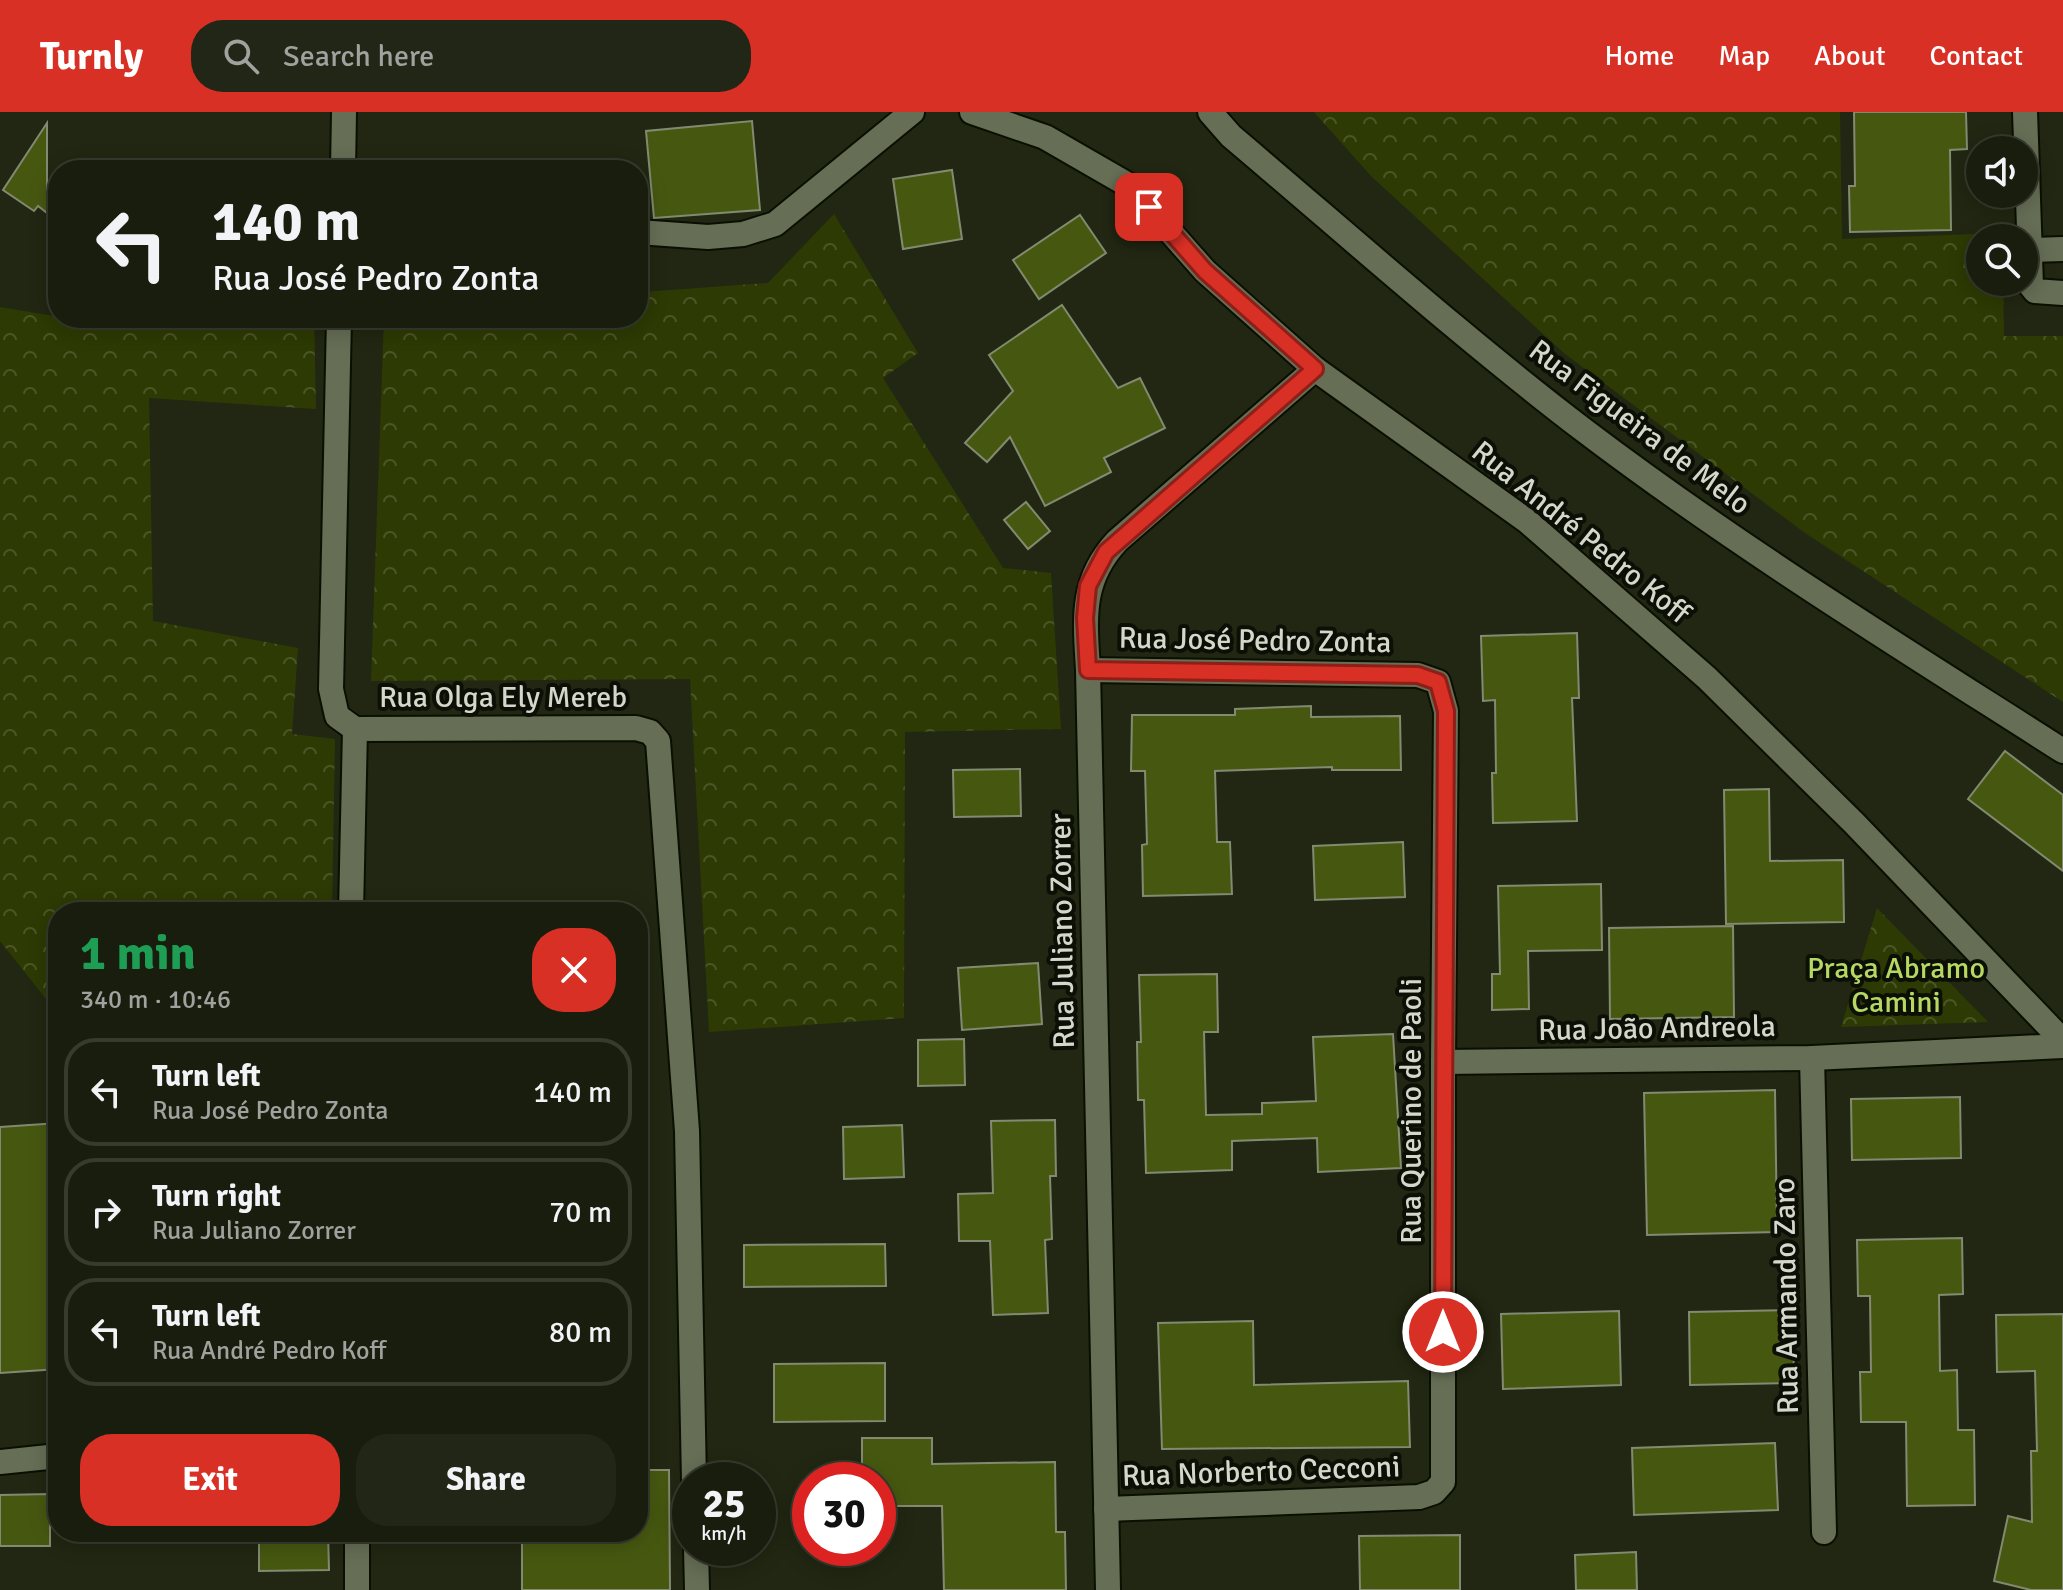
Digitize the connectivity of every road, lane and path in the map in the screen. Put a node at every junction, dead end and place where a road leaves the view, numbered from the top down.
1 (344, 112) edge
2 (912, 112) edge
3 (972, 112) edge
4 (1210, 112) edge
5 (2025, 112) edge
6 (343, 160) edge
7 (2029, 224) edge
8 (648, 233) edge
9 (2063, 249) edge
10 (2038, 250) edge
11 (339, 328) edge
12 (1315, 369) junction
13 (1088, 670) junction
14 (1446, 711) joint
15 (355, 729) junction
16 (2063, 751) edge
17 (351, 902) edge
18 (2063, 1044) edge
19 (1812, 1058) junction
20 (1443, 1062) junction
21 (48, 1457) edge
22 (0, 1462) edge
23 (694, 1462) edge
24 (1419, 1497) joint
25 (1106, 1509) junction
26 (1824, 1532) dead end
27 (357, 1542) edge
28 (696, 1566) edge
29 (357, 1590) edge
30 (697, 1590) edge
31 (1108, 1590) edge

1 - 6 street
2 - 8 street
3 - 12 street, Rua André Pedro Koff
4 - 16 street, Rua Figueira de Melo
5 - 7 street
9 - 10 street
11 - 15 street
12 - 13 street, Rua Juliano Zorrer
12 - 18 street, Rua André Pedro Koff
13 - 14 street, Rua José Pedro Zonta
13 - 25 street, Rua Juliano Zorrer
14 - 20 street, Rua Querino de Paoli
15 - 17 street
15 - 23 street, Rua Olga Ely Mereb
18 - 19 street, Rua João Andreola
19 - 20 street, Rua João Andreola
19 - 26 street, Rua Armando Zaro
20 - 24 street, Rua Querino de Paoli
21 - 22 street
24 - 25 street, Rua Norberto Cecconi
25 - 31 street, Rua Juliano Zorrer
27 - 29 street
28 - 30 street

